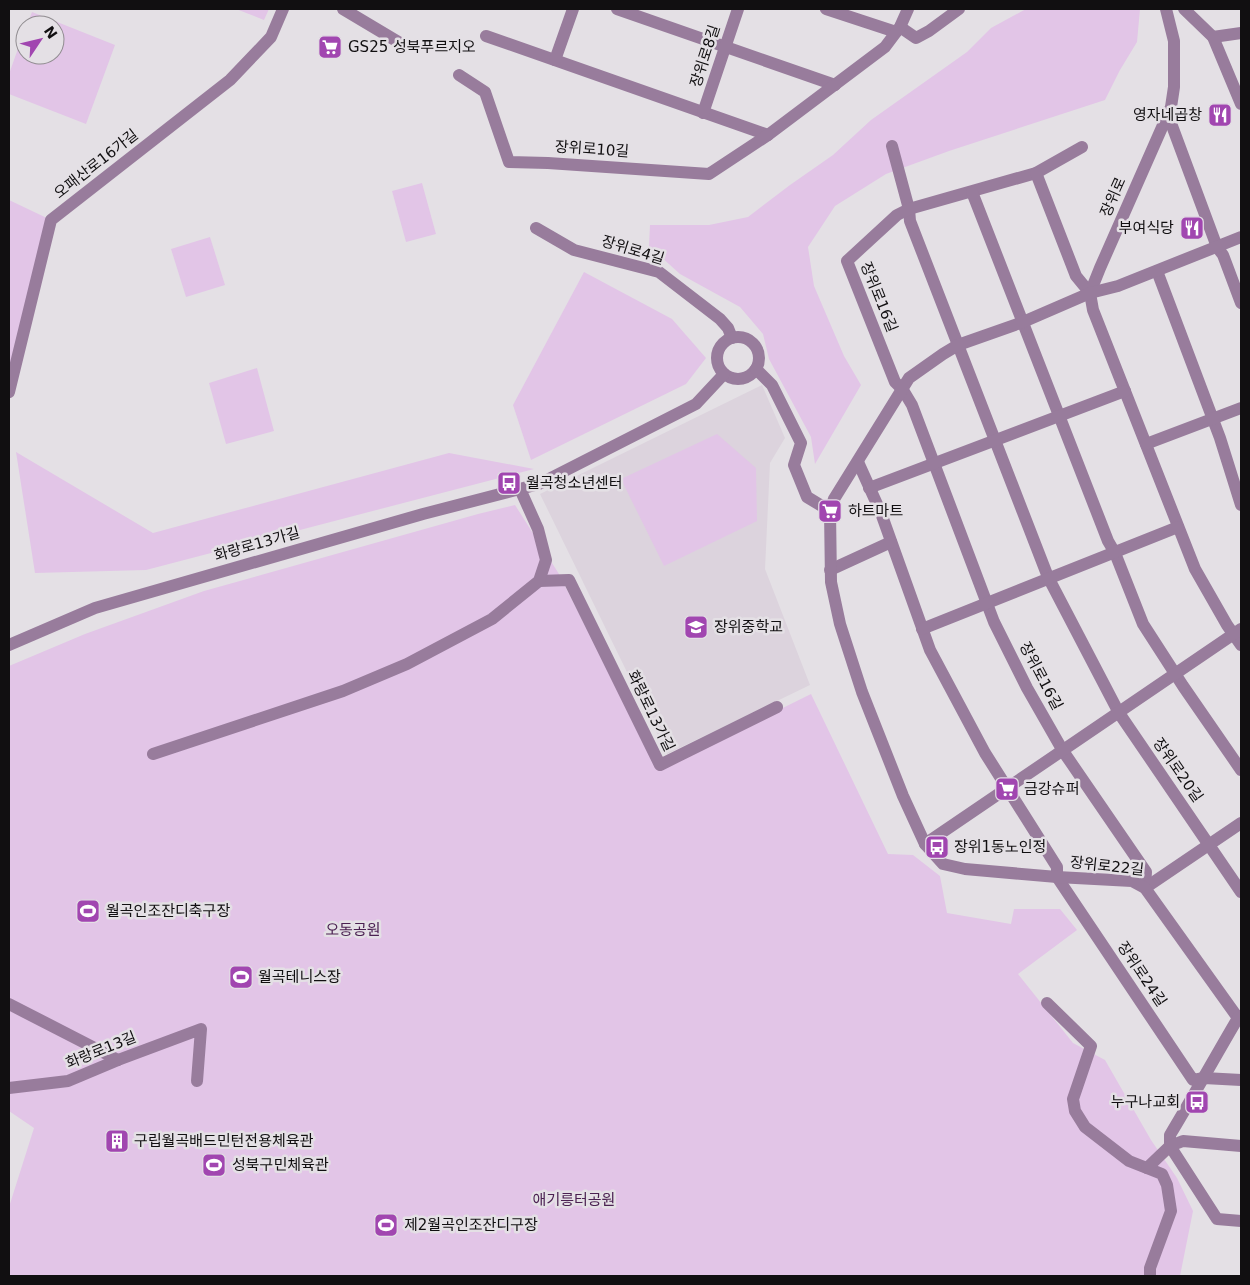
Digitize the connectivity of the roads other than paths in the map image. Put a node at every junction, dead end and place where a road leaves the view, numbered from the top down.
1 (283, 9) edge
2 (343, 9) edge
3 (573, 9) edge
4 (617, 9) edge
5 (738, 9) edge
6 (826, 9) edge
7 (908, 9) edge
8 (959, 9) edge
9 (1166, 9) edge
10 (1184, 9) edge
11 (898, 30) junction
12 (1241, 33) edge
13 (486, 36) dead end
14 (1213, 37) junction
15 (405, 46) dead end
16 (725, 47) junction
17 (555, 60) junction
18 (459, 75) dead end
19 (835, 85) junction
20 (1241, 103) edge
21 (703, 113) junction
22 (1168, 114) junction
23 (768, 135) junction
24 (892, 146) dead end
25 (1082, 147) dead end
26 (1036, 173) junction
27 (972, 192) junction
28 (909, 209) junction
29 (536, 228) dead end
30 (1241, 238) edge
31 (1217, 247) junction
32 (1157, 271) junction
33 (1090, 292) junction
34 (1241, 303) edge
35 (1023, 322) junction
36 (732, 338) junction
37 (958, 346) junction
38 (756, 370) junction
39 (724, 374) junction
40 (903, 390) junction
41 (1125, 391) junction
42 (9, 392) edge
43 (1241, 408) edge
44 (1059, 415) junction
45 (1212, 419) junction
46 (995, 440) junction
47 (1146, 444) junction
48 (858, 462) junction
49 (934, 463) junction
50 (869, 488) junction
51 (520, 489) junction
52 (1241, 505) edge
53 (830, 511) junction
54 (1178, 527) junction
55 (891, 542) junction
56 (1115, 553) junction
57 (830, 570) junction
58 (1048, 577) junction
59 (539, 581) junction
60 (987, 603) junction
61 (922, 629) junction
62 (1237, 632) edge
63 (9, 644) edge
64 (1241, 645) edge
65 (1176, 674) junction
66 (778, 707) dead end
67 (1119, 713) junction
68 (1063, 751) junction
69 (153, 754) dead end
70 (1241, 770) edge
71 (1007, 789) junction
72 (1241, 823) edge
73 (925, 844) junction
74 (1210, 845) junction
75 (1057, 877) junction
76 (1145, 888) junction
77 (1241, 892) edge
78 (1047, 1003) dead end
79 (9, 1004) edge
80 (1240, 1017) edge
81 (118, 1060) junction
82 (1204, 1078) junction
83 (1241, 1080) edge
84 (197, 1081) dead end
85 (9, 1088) edge
86 (1170, 1146) junction
87 (1241, 1146) edge
88 (1147, 1168) junction
89 (1241, 1221) edge
90 (1150, 1276) edge

1 - 42 street, 오패산로16가길
2 - 15 street
3 - 17 street
4 - 16 street
5 - 16 street, 장위로8길
6 - 11 street
7 - 11 street, 장위로10길
8 - 11 street
9 - 22 street, 장위로
10 - 14 street
11 - 19 street, 장위로10길
12 - 14 street
13 - 17 street
14 - 20 street
16 - 19 street
16 - 21 street, 장위로8길
17 - 21 street
18 - 23 street, 장위로10길
19 - 23 street, 장위로10길
21 - 23 street
22 - 31 street
22 - 33 street, 장위로
24 - 28 street
25 - 26 street, 장위로16길
26 - 27 street, 장위로16길
26 - 33 street
27 - 28 street, 장위로16길
27 - 35 street
28 - 37 street
28 - 40 street, 장위로16길
29 - 36 street, 장위로4길
30 - 31 street
31 - 32 street
31 - 34 street
32 - 33 street
32 - 45 street
33 - 35 street
33 - 41 street
35 - 37 street
35 - 44 street
36 - 38 street
36 - 39 street
37 - 40 street
37 - 46 street
38 - 39 street
38 - 53 street
39 - 51 street, 화랑로13가길
40 - 48 street
40 - 49 street, 장위로16길
41 - 44 street
41 - 47 street
43 - 45 street
44 - 46 street
44 - 56 street
45 - 47 street
45 - 52 street
46 - 49 street
46 - 58 street
47 - 54 street
48 - 50 street
48 - 53 street
49 - 50 street
49 - 60 street, 장위로16길
50 - 55 street
51 - 59 street
51 - 63 street, 화랑로13가길
53 - 57 street
54 - 56 street
54 - 62 street
55 - 57 street
55 - 61 street
56 - 58 street
56 - 65 street
57 - 73 street
58 - 60 street
58 - 67 street
59 - 66 street, 화랑로13가길
59 - 69 street
60 - 61 street
60 - 68 street, 장위로16길
61 - 71 street
62 - 64 street
62 - 65 street
65 - 67 street
65 - 70 street
67 - 68 street
67 - 74 street, 장위로20길
68 - 71 street
68 - 76 street, 장위로16길
71 - 73 street
71 - 75 street
72 - 74 street, 장위로22길
73 - 75 street, 장위로22길
74 - 76 street, 장위로22길
74 - 77 street
75 - 76 street, 장위로22길
75 - 82 street, 장위로24길
76 - 80 street
78 - 88 street
79 - 81 street
80 - 82 street
81 - 84 street, 화랑로13길
81 - 85 street, 화랑로13길
82 - 83 street
82 - 86 street
86 - 87 street
86 - 88 street
86 - 89 street
88 - 90 street

